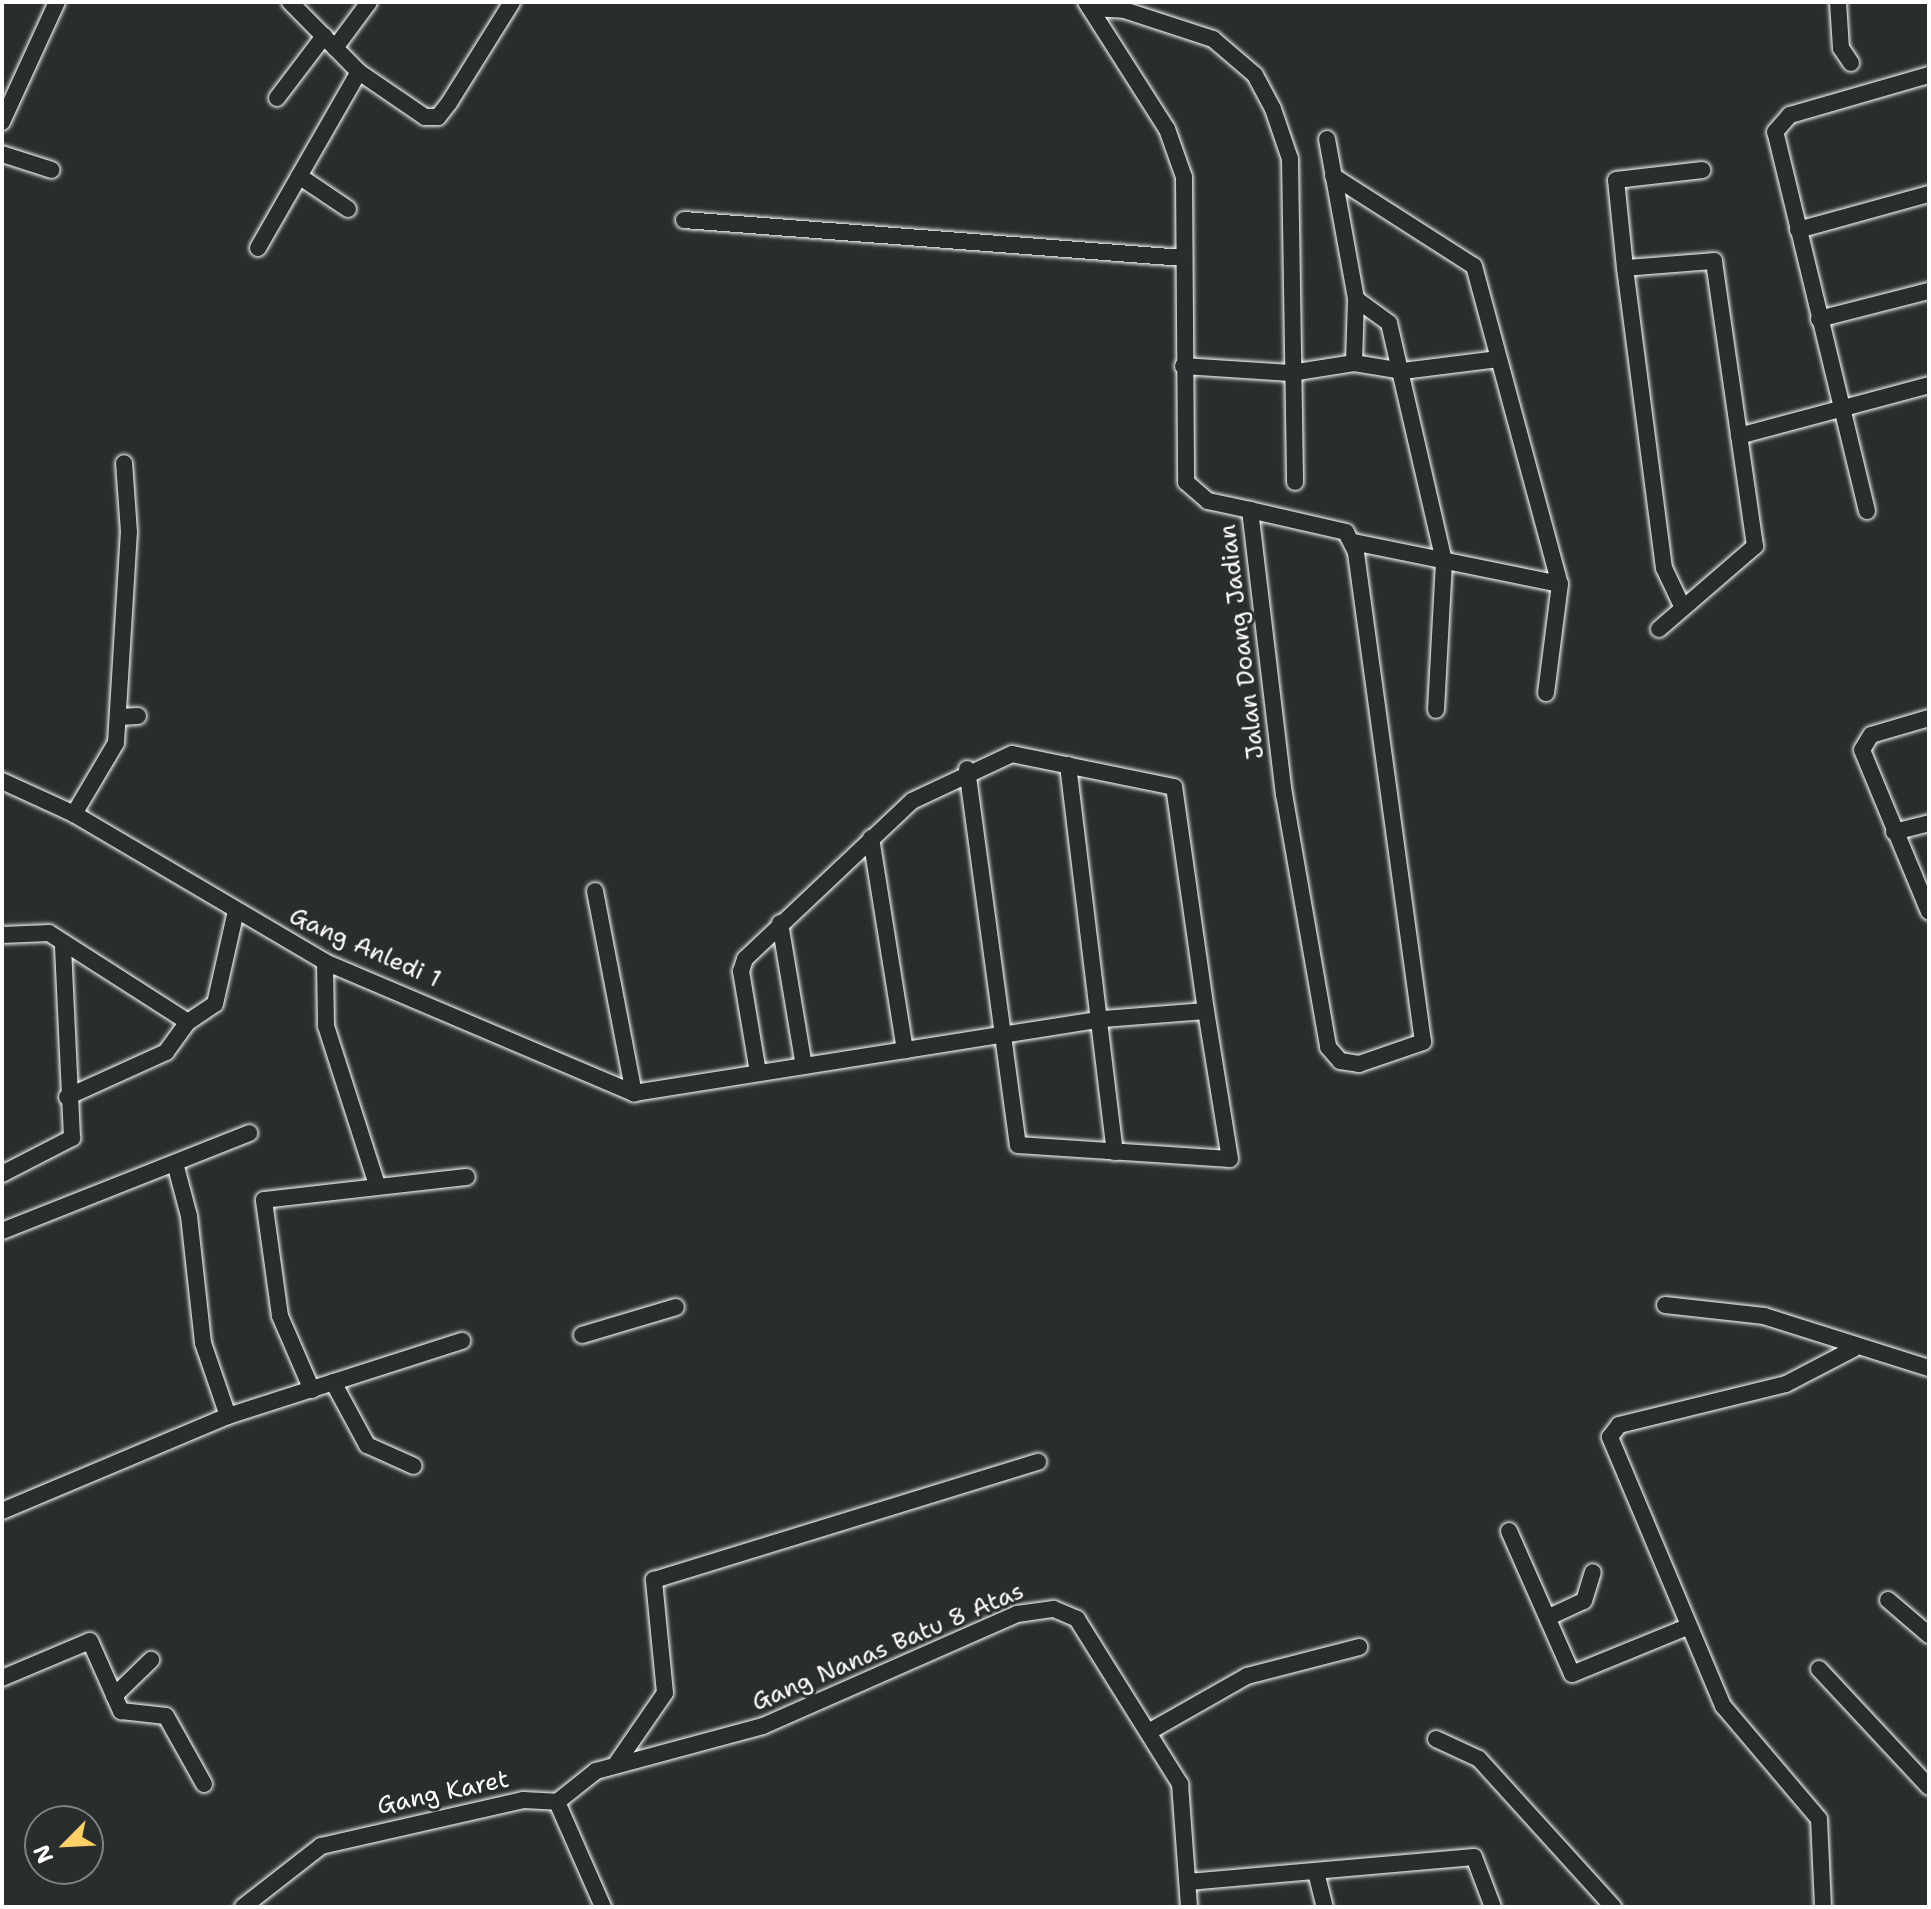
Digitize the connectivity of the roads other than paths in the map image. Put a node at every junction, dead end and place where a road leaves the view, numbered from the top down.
1 (57, 2) edge
2 (290, 2) edge
3 (369, 2) edge
4 (512, 2) edge
5 (1838, 2) edge
6 (1088, 5) edge
7 (329, 42) junction
8 (1851, 63) dead end
9 (359, 72) junction
10 (1929, 75) edge
11 (277, 98) dead end
12 (2, 122) edge
13 (1327, 139) dead end
14 (2, 154) edge
15 (52, 170) dead end
16 (1702, 170) dead end
17 (299, 176) junction
18 (1333, 176) junction
19 (1929, 194) edge
20 (348, 209) dead end
21 (684, 220) dead end
22 (1798, 230) junction
23 (258, 248) dead end
24 (1184, 258) junction
25 (1625, 268) junction
26 (1929, 291) edge
27 (1356, 299) junction
28 (1819, 319) junction
29 (1498, 359) junction
30 (1354, 363) junction
31 (1183, 366) junction
32 (1403, 371) junction
33 (1291, 373) junction
34 (1929, 385) edge
35 (1840, 407) junction
36 (1739, 436) junction
37 (124, 463) dead end
38 (1295, 482) dead end
39 (1250, 510) junction
40 (1867, 511) dead end
41 (1353, 542) junction
42 (1444, 562) junction
43 (1560, 584) junction
44 (1683, 608) junction
45 (1659, 629) dead end
46 (1546, 693) dead end
47 (1436, 710) dead end
48 (138, 716) dead end
49 (119, 717) junction
50 (1929, 718) edge
51 (1068, 765) junction
52 (967, 769) junction
53 (2, 781) edge
54 (74, 814) junction
55 (1929, 823) edge
56 (1894, 832) junction
57 (871, 838) junction
58 (595, 891) dead end
59 (236, 911) junction
60 (1929, 912) edge
61 (780, 923) junction
62 (2, 935) edge
63 (63, 945) junction
64 (325, 962) junction
65 (1206, 1011) junction
66 (1103, 1019) junction
67 (188, 1022) junction
68 (1002, 1035) junction
69 (905, 1050) junction
70 (804, 1066) junction
71 (758, 1073) junction
72 (634, 1093) junction
73 (67, 1097) junction
74 (249, 1133) dead end
75 (1115, 1152) junction
76 (175, 1163) junction
77 (2, 1174) edge
78 (467, 1177) dead end
79 (376, 1182) junction
80 (2, 1231) edge
81 (1665, 1305) dead end
82 (676, 1307) dead end
83 (582, 1335) dead end
84 (462, 1341) dead end
85 (1853, 1349) junction
86 (1929, 1368) edge
87 (333, 1382) junction
88 (312, 1390) junction
89 (228, 1416) junction
90 (1038, 1462) dead end
91 (414, 1466) dead end
92 (2, 1511) edge
93 (1509, 1531) dead end
94 (1593, 1572) dead end
95 (1888, 1600) dead end
96 (1549, 1617) junction
97 (1685, 1628) junction
98 (1929, 1635) edge
99 (1359, 1647) dead end
100 (151, 1660) dead end
101 (1819, 1669) dead end
102 (2, 1678) edge
103 (114, 1696) junction
104 (1152, 1730) junction
105 (1436, 1739) dead end
106 (615, 1765) junction
107 (204, 1784) dead end
108 (1929, 1787) edge
109 (557, 1802) junction
110 (1316, 1872) junction
111 (1188, 1882) junction
112 (244, 1906) edge
113 (603, 1907) edge
114 (1189, 1907) edge
115 (1325, 1907) edge
116 (1493, 1907) edge
117 (1613, 1907) edge
118 (1823, 1907) edge

1 - 12 street
2 - 7 street
3 - 7 street
4 - 9 street
5 - 8 street
6 - 24 street, Jalan Doang Jadian
6 - 33 street
7 - 9 street
7 - 11 street
9 - 17 street
10 - 22 street
13 - 18 street
14 - 15 street
16 - 25 street
17 - 20 street
17 - 23 street
18 - 27 street
18 - 29 street
19 - 22 street
21 - 24 street
22 - 28 street
24 - 31 street, Jalan Doang Jadian
25 - 36 street
25 - 44 street
26 - 28 street
27 - 30 street
27 - 32 street
28 - 35 street
29 - 32 street
29 - 43 street
30 - 32 street
30 - 33 street
31 - 33 street
31 - 39 street, Jalan Doang Jadian
32 - 42 street
33 - 38 street
34 - 35 street
35 - 36 street
35 - 40 street
36 - 44 street
37 - 49 street
39 - 41 street
39 - 41 street, Jalan Doang Jadian
41 - 42 street
42 - 43 street
42 - 47 street
43 - 46 street
44 - 45 street
48 - 49 street
49 - 54 street
50 - 56 street
51 - 52 street
51 - 65 street
51 - 66 street
52 - 57 street
52 - 68 street
53 - 54 street, Gang Anledi 1
54 - 59 street, Gang Anledi 1
55 - 56 street
56 - 60 street
57 - 61 street
57 - 69 street
58 - 72 street
59 - 64 street, Gang Anledi 1
59 - 67 street
61 - 70 street
61 - 71 street
62 - 63 street
63 - 67 street
63 - 73 street
64 - 72 street, Gang Anledi 1
64 - 79 street
65 - 66 street
65 - 75 street
66 - 68 street
66 - 75 street
67 - 73 street
68 - 69 street
68 - 75 street
69 - 70 street
70 - 71 street
71 - 72 street
73 - 77 street
74 - 76 street
76 - 80 street
76 - 89 street
78 - 79 street
79 - 88 street
81 - 85 street
82 - 83 street
84 - 87 street
85 - 86 street
85 - 97 street
87 - 88 street
87 - 91 street
88 - 89 street
89 - 92 street
90 - 106 street
93 - 96 street
94 - 96 street
95 - 98 street
96 - 97 street
97 - 118 street
99 - 104 street
100 - 103 street
101 - 108 street
102 - 103 street
103 - 107 street
104 - 106 street, Gang Nanas Batu 8 Atas
104 - 111 street, Gang Nanas Batu 8 Atas
105 - 117 street
106 - 109 street, Gang Nanas Batu 8 Atas
109 - 112 street, Gang Karet
109 - 113 street
110 - 111 street
110 - 115 street
110 - 116 street
111 - 114 street, Gang Nanas Batu 8 Atas

